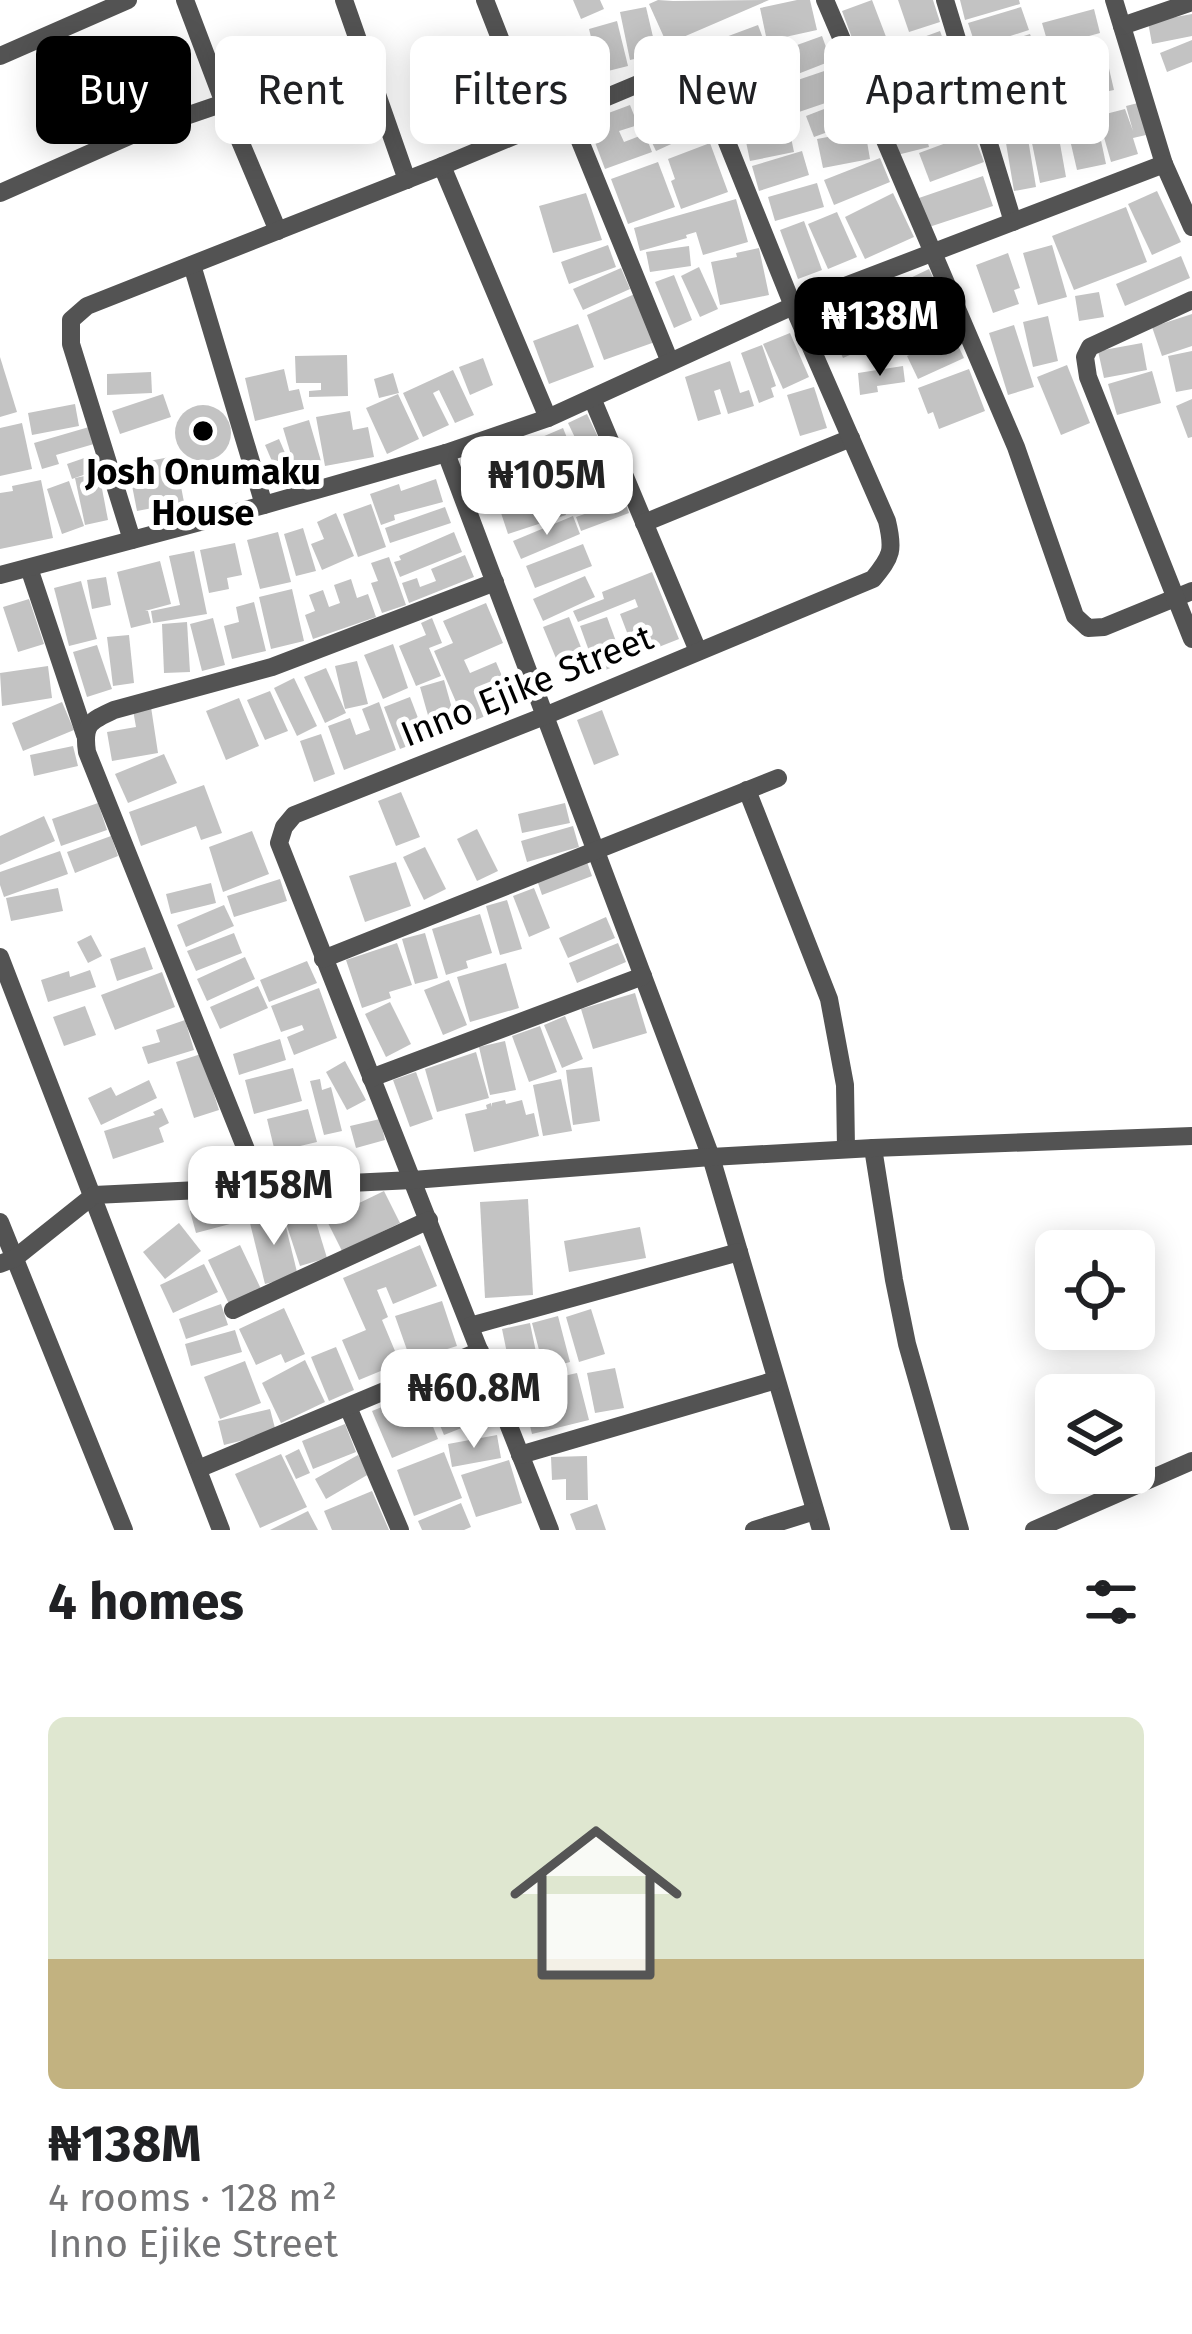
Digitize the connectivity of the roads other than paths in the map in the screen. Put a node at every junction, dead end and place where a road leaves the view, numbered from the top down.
1 (128, 0) edge
2 (185, 0) edge
3 (344, 0) edge
4 (485, 0) edge
5 (825, 0) edge
6 (945, 0) edge
7 (1114, 0) edge
8 (1192, 2) edge
9 (1122, 26) junction
10 (499, 36) edge
11 (0, 56) edge
12 (215, 79) edge
13 (610, 97) edge
14 (215, 106) edge
15 (241, 144) edge
16 (496, 144) edge
17 (580, 144) edge
18 (1164, 164) junction
19 (442, 166) junction
20 (407, 180) junction
21 (0, 193) edge
22 (1013, 222) junction
23 (1192, 227) edge
24 (278, 231) junction
25 (932, 253) junction
26 (192, 265) junction
27 (1192, 300) edge
28 (794, 306) junction
29 (670, 362) junction
30 (592, 398) junction
31 (548, 418) junction
32 (851, 438) junction
33 (446, 453) junction
34 (264, 505) junction
35 (644, 523) junction
36 (132, 540) junction
37 (29, 568) junction
38 (0, 575) edge
39 (495, 582) junction
40 (1185, 594) edge
41 (1192, 639) edge
42 (698, 651) junction
43 (547, 715) junction
44 (85, 735) junction
45 (778, 778) dead end
46 (747, 790) junction
47 (596, 849) junction
48 (0, 957) edge
49 (323, 959) junction
50 (644, 976) junction
51 (9, 1005) edge
52 (371, 1078) junction
53 (1192, 1136) edge
54 (873, 1148) junction
55 (846, 1149) junction
56 (711, 1157) junction
57 (413, 1180) junction
58 (261, 1187) junction
59 (94, 1195) junction
60 (429, 1220) junction
61 (0, 1222) edge
62 (739, 1252) junction
63 (7, 1261) edge
64 (233, 1310) dead end
65 (470, 1326) junction
66 (480, 1351) junction
67 (776, 1380) junction
68 (348, 1407) junction
69 (520, 1455) junction
70 (1192, 1461) edge
71 (198, 1469) junction
72 (818, 1521) edge
73 (124, 1530) edge
74 (220, 1530) edge
75 (400, 1530) edge
76 (550, 1530) edge
77 (754, 1530) edge
78 (960, 1530) edge
79 (1034, 1530) edge

1 - 11 street
2 - 12 street
3 - 20 street
4 - 10 street
5 - 25 street
6 - 22 street
7 - 9 street
8 - 9 street
9 - 18 street
13 - 28 street, Inno Ejike Street
14 - 21 street
15 - 24 street
16 - 19 street, Inno Ejike Street
17 - 29 street
18 - 22 street
18 - 23 street
19 - 20 street, Inno Ejike Street
19 - 31 street
20 - 24 street, Inno Ejike Street
22 - 25 street
24 - 26 street, Inno Ejike Street
25 - 28 street
25 - 40 street
26 - 34 street
26 - 36 street, Inno Ejike Street
27 - 40 street
28 - 29 street
28 - 32 street, Inno Ejike Street
29 - 30 street
30 - 31 street
30 - 35 street
31 - 33 street
32 - 35 street
32 - 42 street, Inno Ejike Street
33 - 34 street
33 - 39 street
34 - 36 street
35 - 42 street
36 - 37 street
37 - 38 street
37 - 44 street
39 - 43 street
39 - 44 street
40 - 41 street
42 - 43 street, Inno Ejike Street
43 - 47 street
43 - 49 street, Inno Ejike Street
44 - 58 street
45 - 46 street
46 - 47 street
46 - 55 street
47 - 49 street
47 - 50 street
48 - 51 street
49 - 52 street, Inno Ejike Street
50 - 52 street
50 - 56 street
51 - 59 street
52 - 57 street, Inno Ejike Street
53 - 54 street
54 - 55 street
54 - 78 street
55 - 56 street
56 - 57 street
56 - 62 street
57 - 58 street
57 - 60 street, Inno Ejike Street
58 - 59 street
59 - 63 street
59 - 71 street
60 - 64 street
60 - 65 street, Inno Ejike Street
61 - 63 street
62 - 65 street
62 - 67 street
63 - 73 street
65 - 66 street, Inno Ejike Street
66 - 68 street
66 - 69 street, Inno Ejike Street
67 - 69 street
67 - 72 street
68 - 71 street
68 - 75 street
69 - 76 street, Inno Ejike Street
70 - 79 street
71 - 74 street
72 - 77 street

